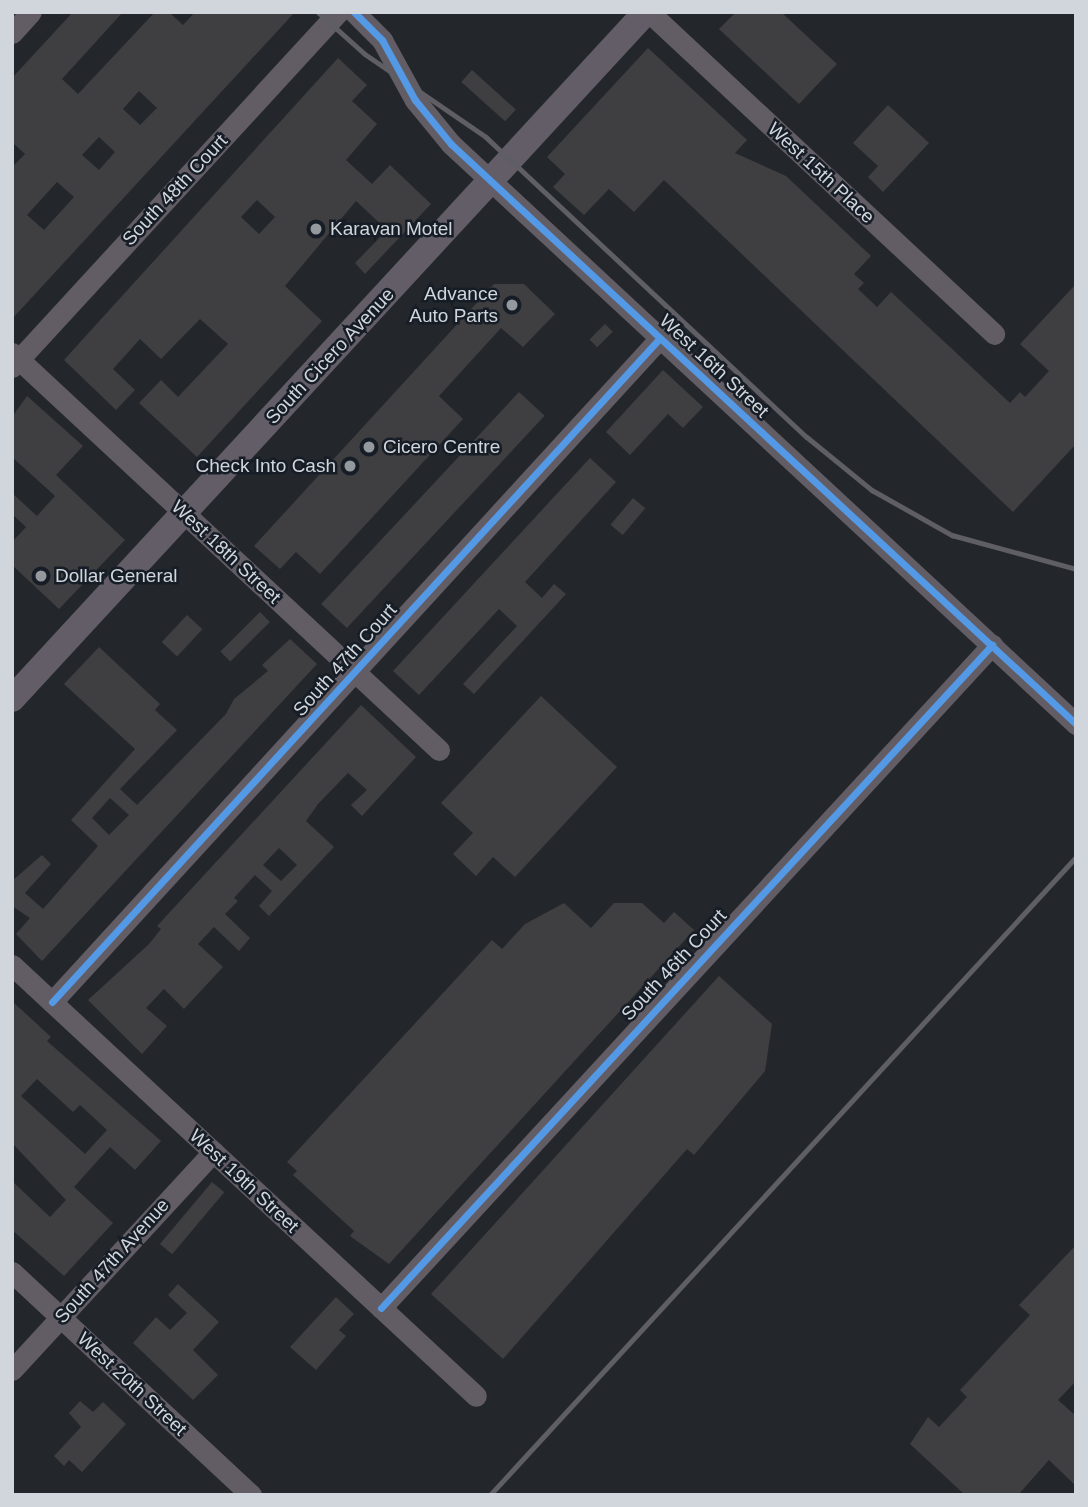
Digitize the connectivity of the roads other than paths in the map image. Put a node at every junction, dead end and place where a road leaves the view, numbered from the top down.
1 (32, 12) edge
2 (338, 12) edge
3 (354, 12) edge
4 (648, 12) edge
5 (12, 33) edge
6 (491, 181) junction
7 (993, 334) dead end
8 (660, 338) junction
9 (15, 360) edge
10 (184, 513) junction
11 (992, 645) junction
12 (354, 672) junction
13 (12, 699) edge
14 (1076, 724) edge
15 (439, 750) dead end
16 (12, 965) edge
17 (52, 1003) junction
18 (212, 1152) junction
19 (12, 1272) edge
20 (382, 1308) junction
21 (61, 1317) junction
22 (12, 1370) edge
23 (476, 1396) dead end
24 (251, 1495) edge

1 - 5 street
2 - 9 street, South 48th Court
3 - 6 street, West 16th Street
4 - 6 main road, South Cicero Avenue
4 - 7 street, West 15th Place
6 - 8 street, West 16th Street
6 - 10 main road, South Cicero Avenue
8 - 11 street, West 16th Street
8 - 12 street, South 47th Court
9 - 10 street, West 18th Street
10 - 12 street, West 18th Street
10 - 13 main road, South Cicero Avenue
11 - 14 street, West 16th Street
11 - 20 street, South 46th Court
12 - 15 street, West 18th Street
12 - 17 street, South 47th Court
16 - 17 street, West 19th Street
17 - 18 street, West 19th Street
18 - 20 street, West 19th Street
18 - 21 street, South 47th Avenue
19 - 21 street, West 20th Street
20 - 23 street, West 19th Street
21 - 22 street, South 47th Avenue
21 - 24 street, West 20th Street

